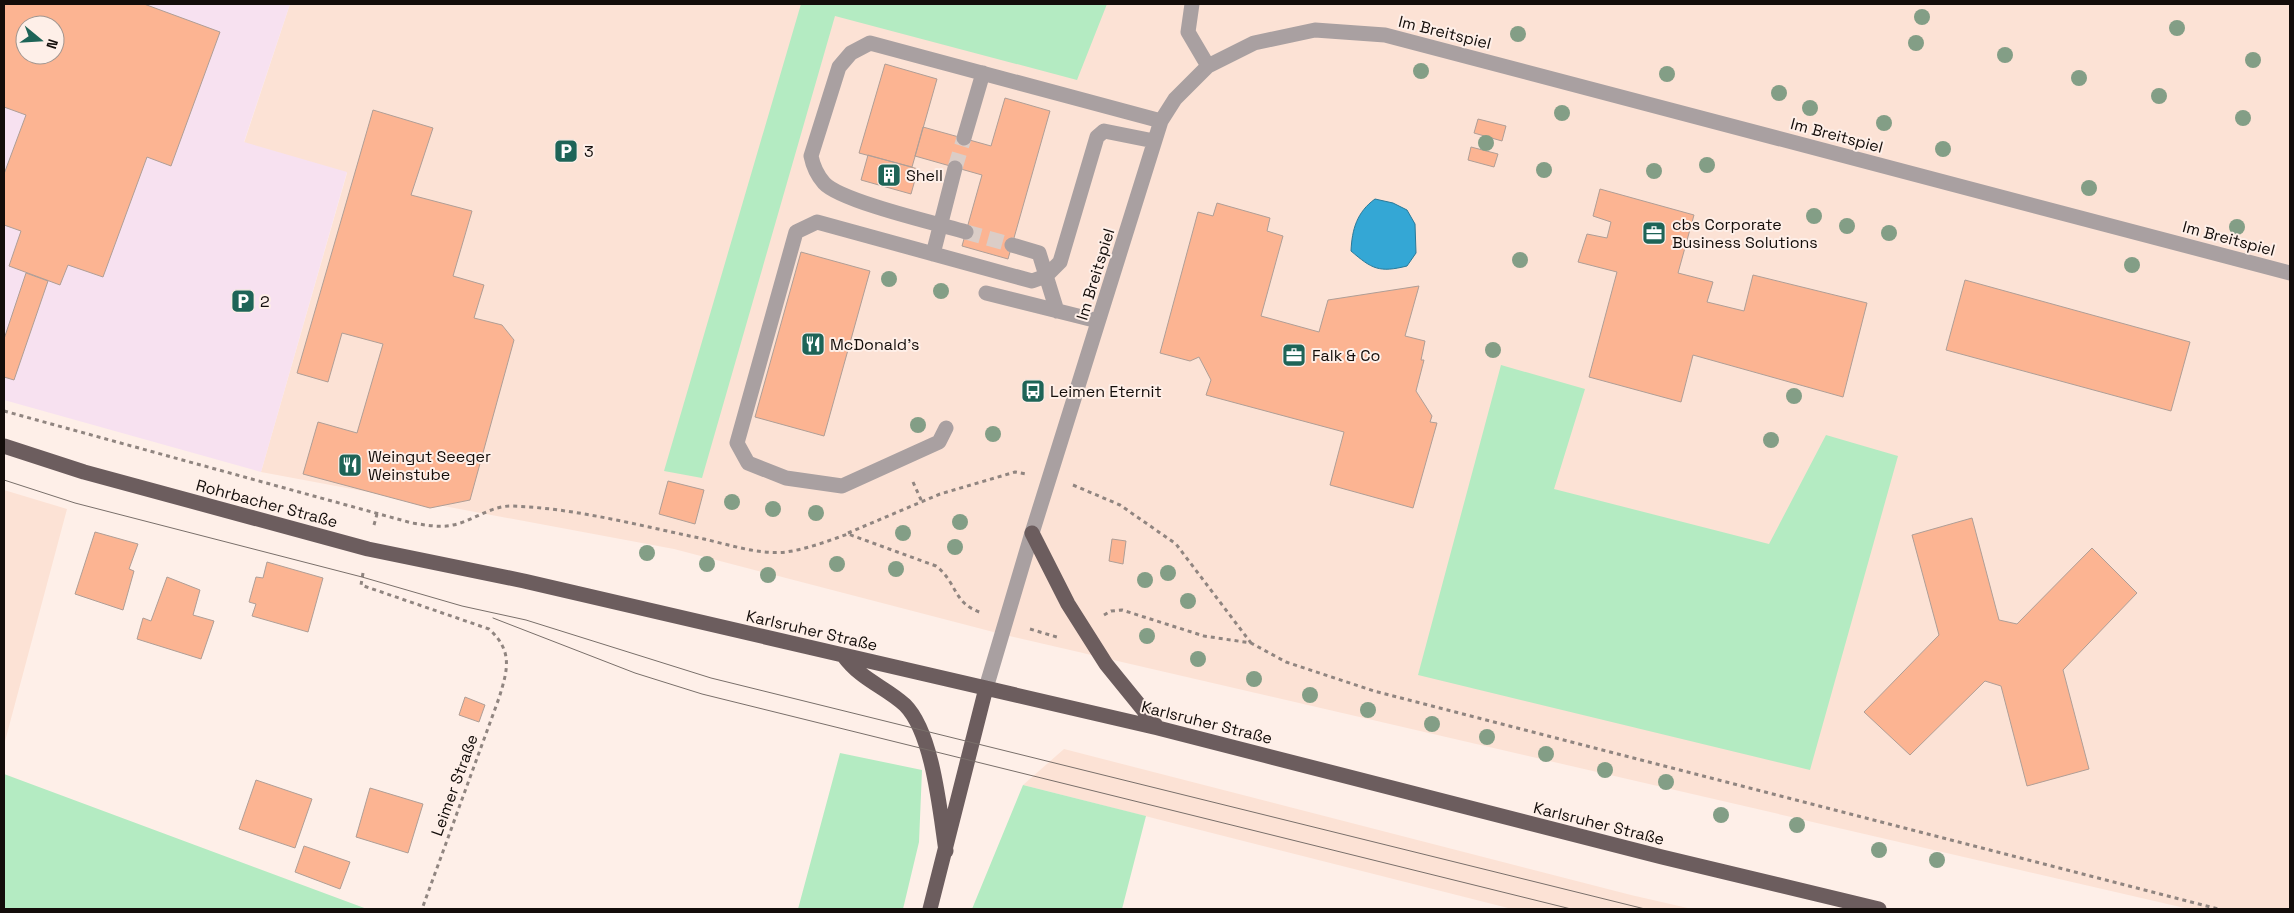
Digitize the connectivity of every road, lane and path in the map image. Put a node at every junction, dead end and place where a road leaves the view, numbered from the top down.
1 (1192, 4) edge
2 (1208, 66) junction
3 (983, 73) junction
4 (1161, 121) junction
5 (964, 138) tunnel mouth
6 (1154, 141) junction
7 (956, 168) tunnel mouth
8 (940, 224) junction
9 (966, 232) tunnel mouth
10 (1012, 245) tunnel mouth
11 (933, 254) junction
12 (2290, 273) edge
13 (1046, 276) junction
14 (986, 293) dead end
15 (1057, 311) junction
16 (1098, 321) junction
17 (4, 411) edge
18 (946, 428) dead end
19 (4, 446) edge
20 (1050, 478) junction
21 (1032, 533) junction
22 (848, 534) junction
23 (368, 549) junction
24 (524, 581) joint
25 (1006, 621) junction
26 (1083, 628) junction
27 (1251, 643) junction
28 (843, 655) junction
29 (986, 688) junction
30 (1158, 728) junction
31 (946, 851) junction
32 (422, 909) edge
33 (930, 909) edge
34 (1879, 909) edge
35 (2218, 909) edge

1 - 2 street
2 - 4 street, Im Breitspiel
2 - 12 street, Im Breitspiel
3 - 4 street
3 - 5 street
3 - 8 street
4 - 6 street, Im Breitspiel
6 - 13 street
6 - 16 street, Im Breitspiel
7 - 8 street
8 - 9 street
8 - 11 street
10 - 13 street
11 - 13 street
11 - 18 street
13 - 15 street
14 - 15 street
15 - 16 street
16 - 20 street, Im Breitspiel
17 - 22 path
19 - 23 main road, Rohrbacher Straße
20 - 21 street, Im Breitspiel
20 - 22 path
20 - 27 path
21 - 25 street, Im Breitspiel
21 - 26 main road
22 - 25 path
23 - 24 main road, Rohrbacher Straße
23 - 32 path, Leimer Straße
24 - 28 main road, Karlsruher Straße
25 - 26 path
25 - 29 street, Im Breitspiel
26 - 27 path
26 - 30 main road
27 - 35 path
28 - 29 main road, Karlsruher Straße
28 - 31 main road
29 - 30 main road, Karlsruher Straße
29 - 31 main road
30 - 34 main road, Karlsruher Straße
31 - 33 main road

